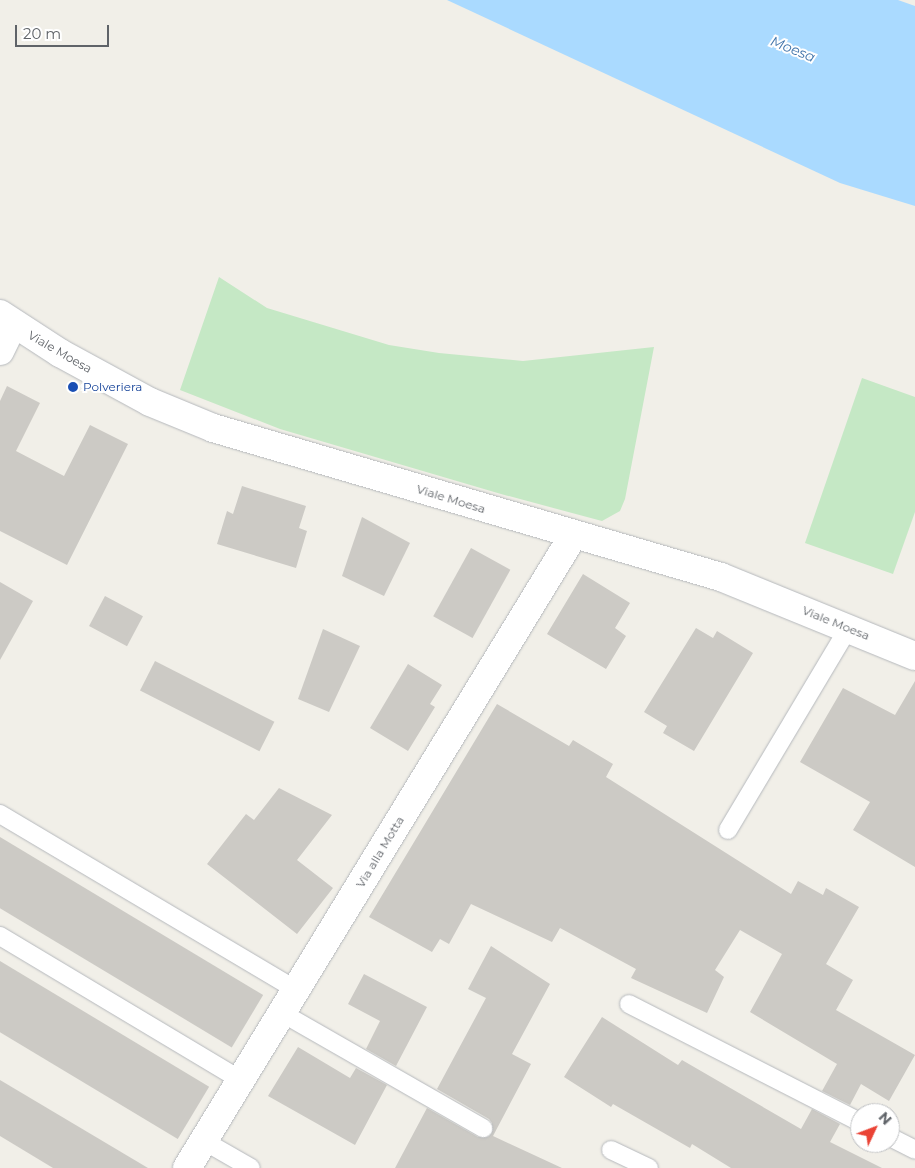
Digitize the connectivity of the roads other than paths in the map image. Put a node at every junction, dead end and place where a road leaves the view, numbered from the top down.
1 (7, 319) edge
2 (0, 351) edge
3 (573, 536) junction
4 (849, 627) junction
5 (915, 656) edge
6 (0, 814) edge
7 (728, 830) dead end
8 (0, 936) edge
9 (289, 1001) junction
10 (629, 1004) dead end
11 (241, 1080) junction
12 (850, 1117) edge
13 (483, 1128) dead end
14 (204, 1141) junction
15 (900, 1142) edge
16 (611, 1150) dead end
17 (915, 1150) edge
18 (187, 1168) edge
19 (251, 1168) edge
20 (649, 1168) edge

1 - 2 street
1 - 3 street, Viale Moesa
3 - 4 street, Viale Moesa
3 - 9 street, Via alla Motta
4 - 5 street, Viale Moesa
4 - 7 lane
6 - 9 lane
8 - 11 lane
9 - 11 street, Via alla Motta
9 - 13 lane
10 - 12 lane
11 - 14 street, Via alla Motta
14 - 18 street, Via alla Motta
14 - 19 lane
15 - 17 lane
16 - 20 lane

